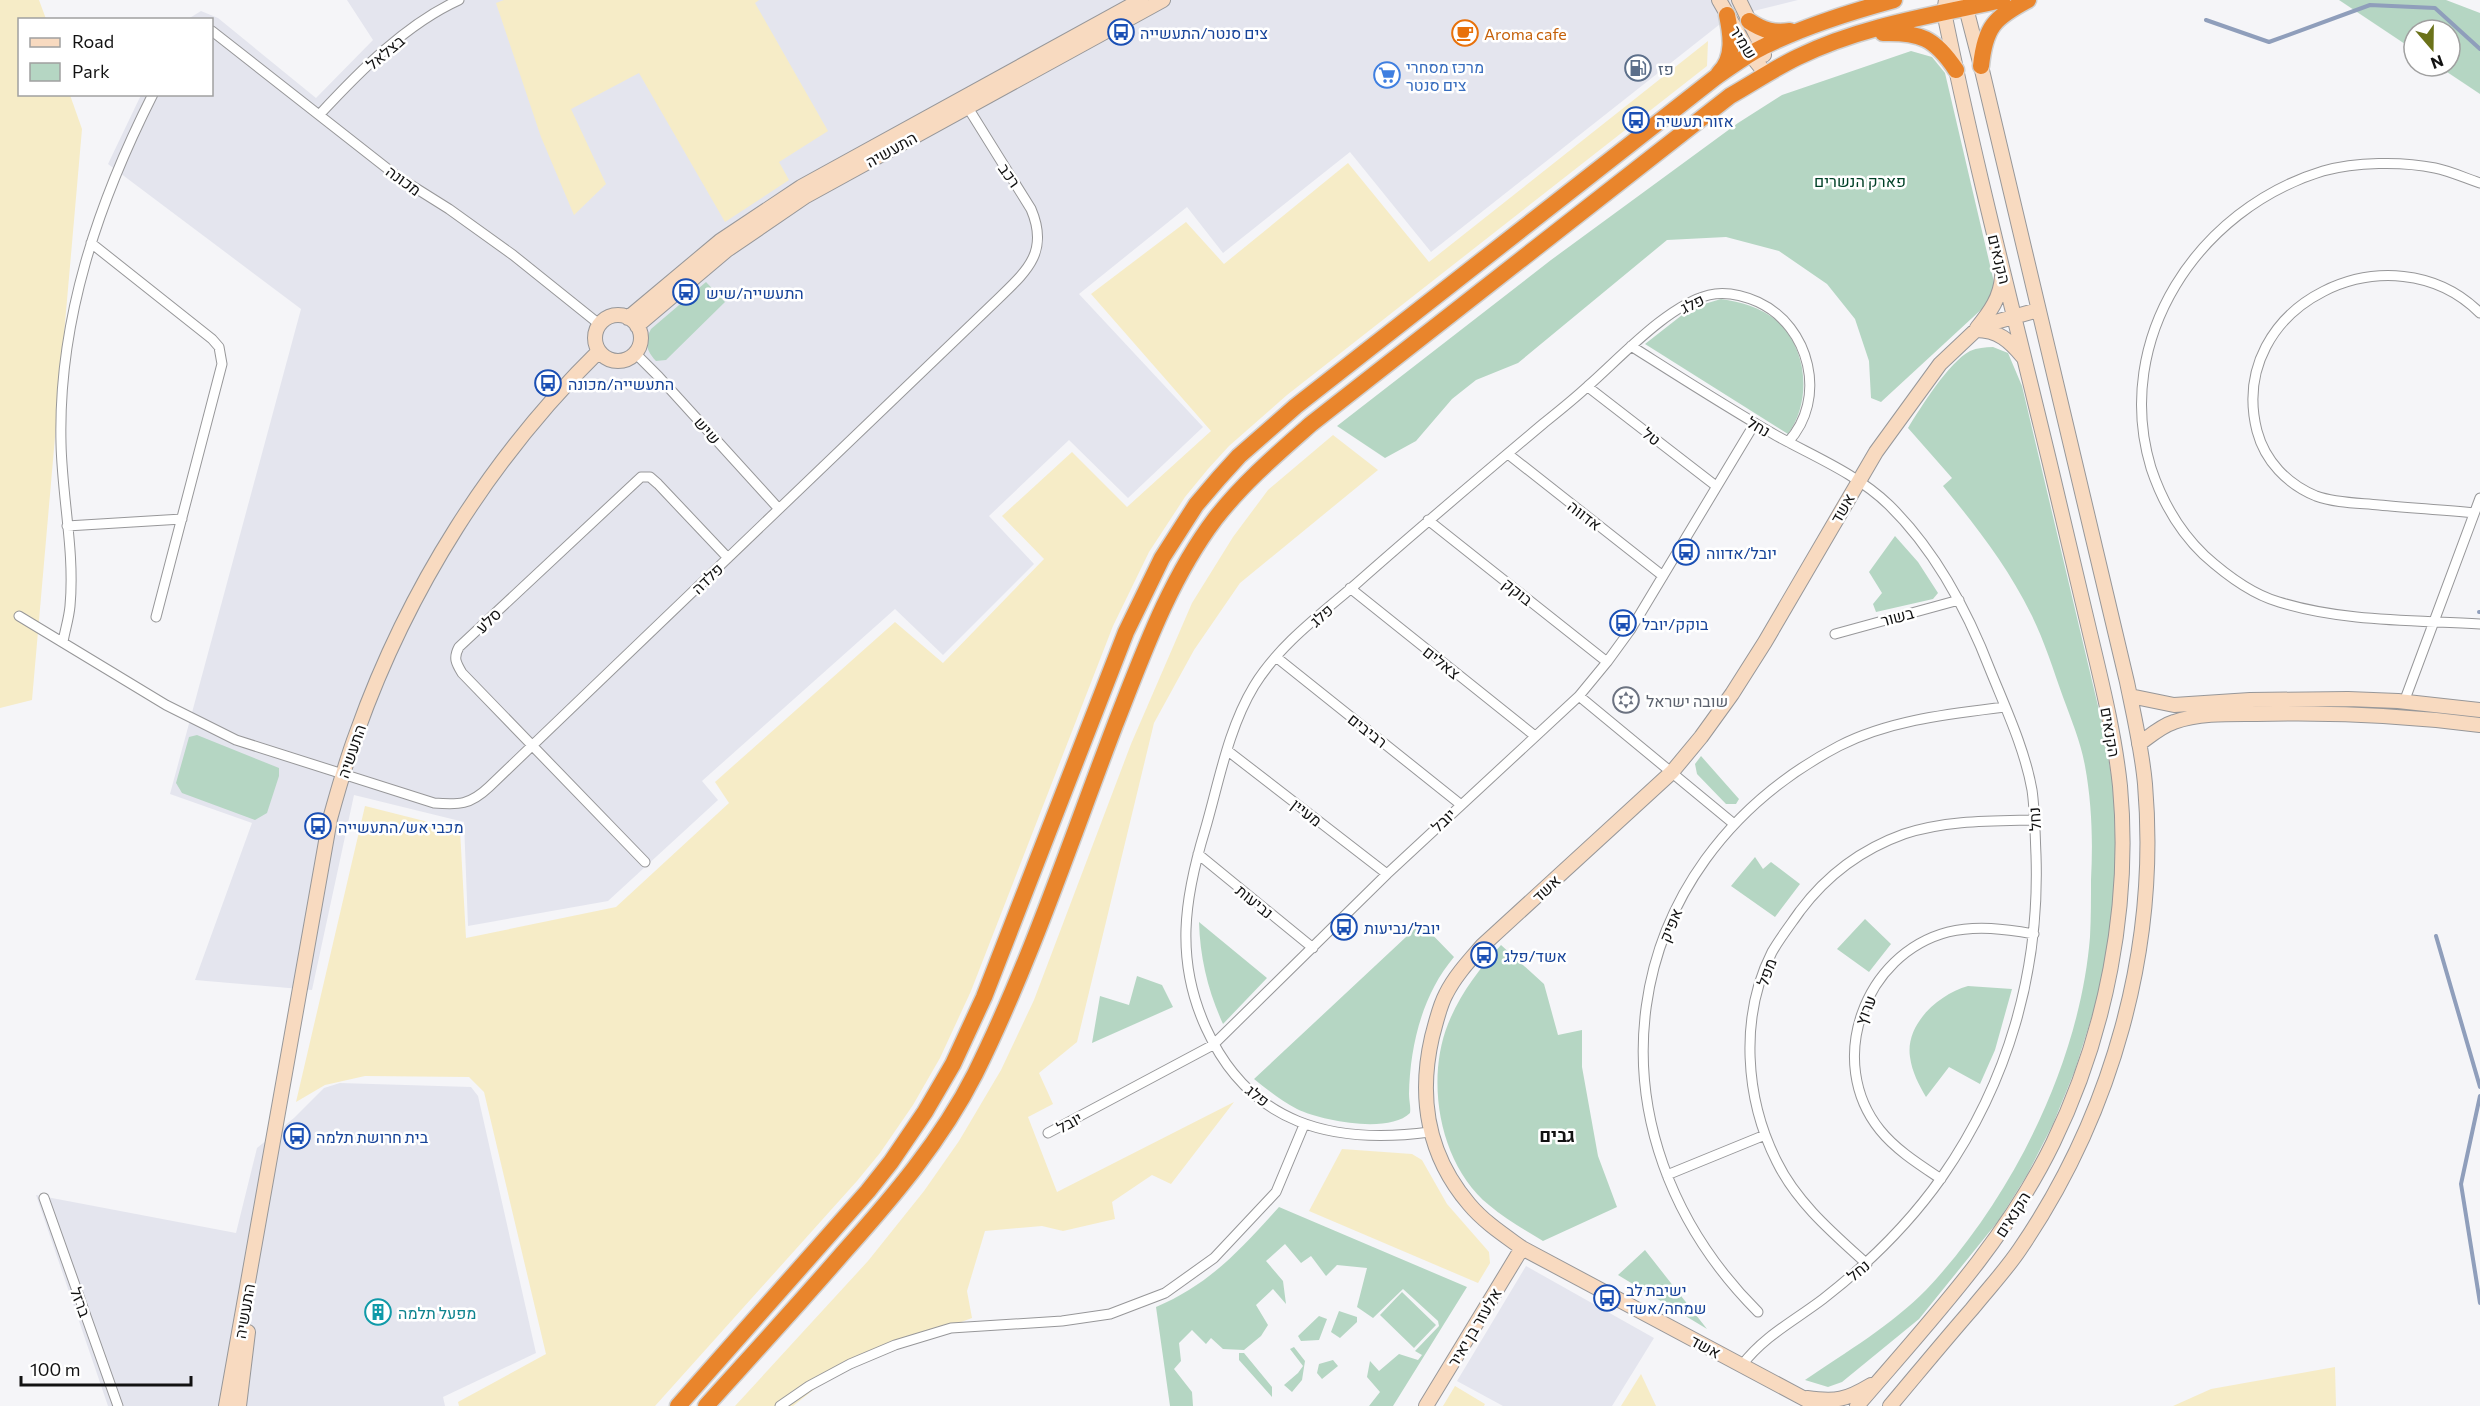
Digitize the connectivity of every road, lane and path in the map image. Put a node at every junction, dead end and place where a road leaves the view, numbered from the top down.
1 (459, 0) edge
2 (1141, 0) edge
3 (1163, 0) edge
4 (1739, 0) edge
5 (1894, 0) edge
6 (2002, 0) edge
7 (2028, 0) edge
8 (1963, 4) edge
9 (1945, 6) edge
10 (1723, 7) edge
11 (1749, 21) junction
12 (1803, 29) junction
13 (213, 32) edge
14 (1861, 34) junction
15 (1756, 50) junction
16 (1981, 66) junction
17 (1956, 70) junction
18 (1767, 75) junction
19 (1706, 85) junction
20 (152, 96) edge
21 (964, 102) junction
22 (320, 114) junction
23 (2480, 183) edge
24 (91, 243) junction
25 (1035, 258) joint
26 (2002, 264) junction
27 (2038, 310) junction
28 (2480, 313) edge
29 (2014, 316) junction
30 (632, 322) junction
31 (599, 324) junction
32 (1976, 330) junction
33 (1631, 346) junction
34 (599, 351) junction
35 (635, 353) junction
36 (2025, 359) junction
37 (1588, 387) junction
38 (1755, 423) junction
39 (1788, 442) junction
40 (1508, 454) junction
41 (1859, 480) junction
42 (1716, 486) junction
43 (2480, 498) edge
44 (779, 509) junction
45 (2474, 513) junction
46 (182, 519) junction
47 (1428, 520) junction
48 (67, 526) junction
49 (728, 558) junction
50 (1663, 576) junction
51 (1350, 588) junction
52 (1959, 600) junction
53 (19, 616) dead end
54 (156, 617) dead end
55 (2434, 621) junction
56 (2480, 624) edge
57 (1835, 634) dead end
58 (63, 642) junction
59 (1276, 657) junction
60 (1607, 662) junction
61 (1579, 696) junction
62 (2130, 696) junction
63 (2404, 702) junction
64 (2006, 707) junction
65 (2480, 710) edge
66 (2480, 725) edge
67 (1534, 736) junction
68 (2139, 744) junction
69 (532, 745) junction
70 (1228, 751) junction
71 (1672, 772) junction
72 (343, 775) junction
73 (1460, 804) junction
74 (2035, 820) junction
75 (1734, 824) junction
76 (1198, 854) junction
77 (645, 862) dead end
78 (1387, 874) junction
79 (2034, 934) junction
80 (1313, 948) junction
81 (1213, 1045) junction
82 (1304, 1125) junction
83 (1430, 1132) junction
84 (1048, 1133) dead end
85 (1765, 1135) junction
86 (1667, 1175) junction
87 (1941, 1179) junction
88 (44, 1198) dead end
89 (261, 1217) junction
90 (1522, 1248) junction
91 (1867, 1264) junction
92 (1758, 1312) dead end
93 (1742, 1365) junction
94 (1879, 1380) junction
95 (1805, 1402) edge
96 (118, 1406) edge
97 (226, 1406) edge
98 (239, 1406) edge
99 (678, 1406) edge
100 (706, 1406) edge
101 (780, 1406) edge
102 (1426, 1406) edge
103 (1818, 1406) edge
104 (1857, 1406) edge
105 (1890, 1406) edge

1 - 22 street, בצלאל
2 - 21 street, התעשיה
3 - 21 street, התעשיה
4 - 11 street, שמיר
5 - 12 highway
6 - 8 highway
7 - 16 highway
8 - 9 highway
8 - 16 street, הקנאים
9 - 14 highway
9 - 17 street, הקנאים
10 - 15 street, שמיר
10 - 19 highway
11 - 12 highway
11 - 15 street, שמיר
12 - 15 highway
13 - 22 street, מכונה
14 - 17 highway
14 - 18 highway
15 - 18 street, שמיר
15 - 19 highway
16 - 27 street, הקנאים
17 - 26 street, הקנאים
18 - 100 highway
19 - 99 highway
20 - 24 street
21 - 25 street, רכב
21 - 30 street, התעשיה
22 - 31 street, מכונה
23 - 55 street
24 - 46 street
24 - 48 street
25 - 44 street, פלדה
26 - 29 street, הקנאים
26 - 32 street
27 - 29 street, אשד
27 - 62 street, הקנאים
28 - 45 street
29 - 32 street, אשד
29 - 36 street, הקנאים
30 - 31 street
30 - 35 street
31 - 34 street
32 - 36 street
32 - 41 street, אשד
33 - 37 street, פלג
33 - 38 street, נחל
33 - 39 street, פלג
34 - 35 street
34 - 72 street, התעשיה
35 - 44 street, שיש
36 - 94 street, הקנאים
37 - 40 street, פלג
37 - 42 street, טל
38 - 39 street, נחל
38 - 42 street, יובל
39 - 41 street, נחל
40 - 47 street, פלג
40 - 50 street, אדווה
41 - 52 street, נחל
41 - 71 street, אשד
42 - 50 street, יובל
43 - 45 street
44 - 49 street, פלדה
45 - 55 street
46 - 48 street
46 - 54 street
47 - 51 street, פלג
47 - 60 street, בוקק
48 - 58 street
49 - 69 street, פלדה
49 - 69 street, סלע
50 - 60 street, יובל
51 - 59 street, פלג
51 - 67 street, צאלים
52 - 57 street, בשור
52 - 64 street, נחל
53 - 58 street, פלדה
55 - 56 street
55 - 63 street
58 - 72 street, פלדה
59 - 70 street, פלג
59 - 73 street, רביבים
60 - 61 street, יובל
61 - 67 street, יובל
61 - 71 street
62 - 63 street
62 - 68 street, הקנאים
63 - 65 street
64 - 74 street, נחל
64 - 75 street, אפיק
66 - 68 street
67 - 73 street, יובל
68 - 105 street, הקנאים
69 - 72 street, פלדה
69 - 77 street, סלע
70 - 76 street, פלג
70 - 78 street, מעיין
71 - 75 street
71 - 83 street, אשד
72 - 89 street, התעשיה
73 - 78 street, יובל
74 - 79 street, נחל
74 - 85 street, מפל
75 - 86 street, אפיק
76 - 80 street, נביעות
76 - 81 street, פלג
78 - 80 street, יובל
79 - 87 street, נחל
79 - 87 street, ערוץ
80 - 81 street, יובל
81 - 82 street, פלג
81 - 84 street, יובל
82 - 83 street, פלג
82 - 101 street
83 - 90 street, אשד
85 - 86 street
85 - 91 street, מפל
86 - 92 street, אפיק
87 - 91 street, נחל
88 - 96 street, ברזל
89 - 97 street, התעשיה
89 - 98 street, התעשיה
90 - 93 street, אשד
90 - 102 street, אלעזר בן יאיר
91 - 93 street, נחל
93 - 95 street, אשד
94 - 95 street
94 - 104 street, הקנאים
95 - 103 street, אשד

